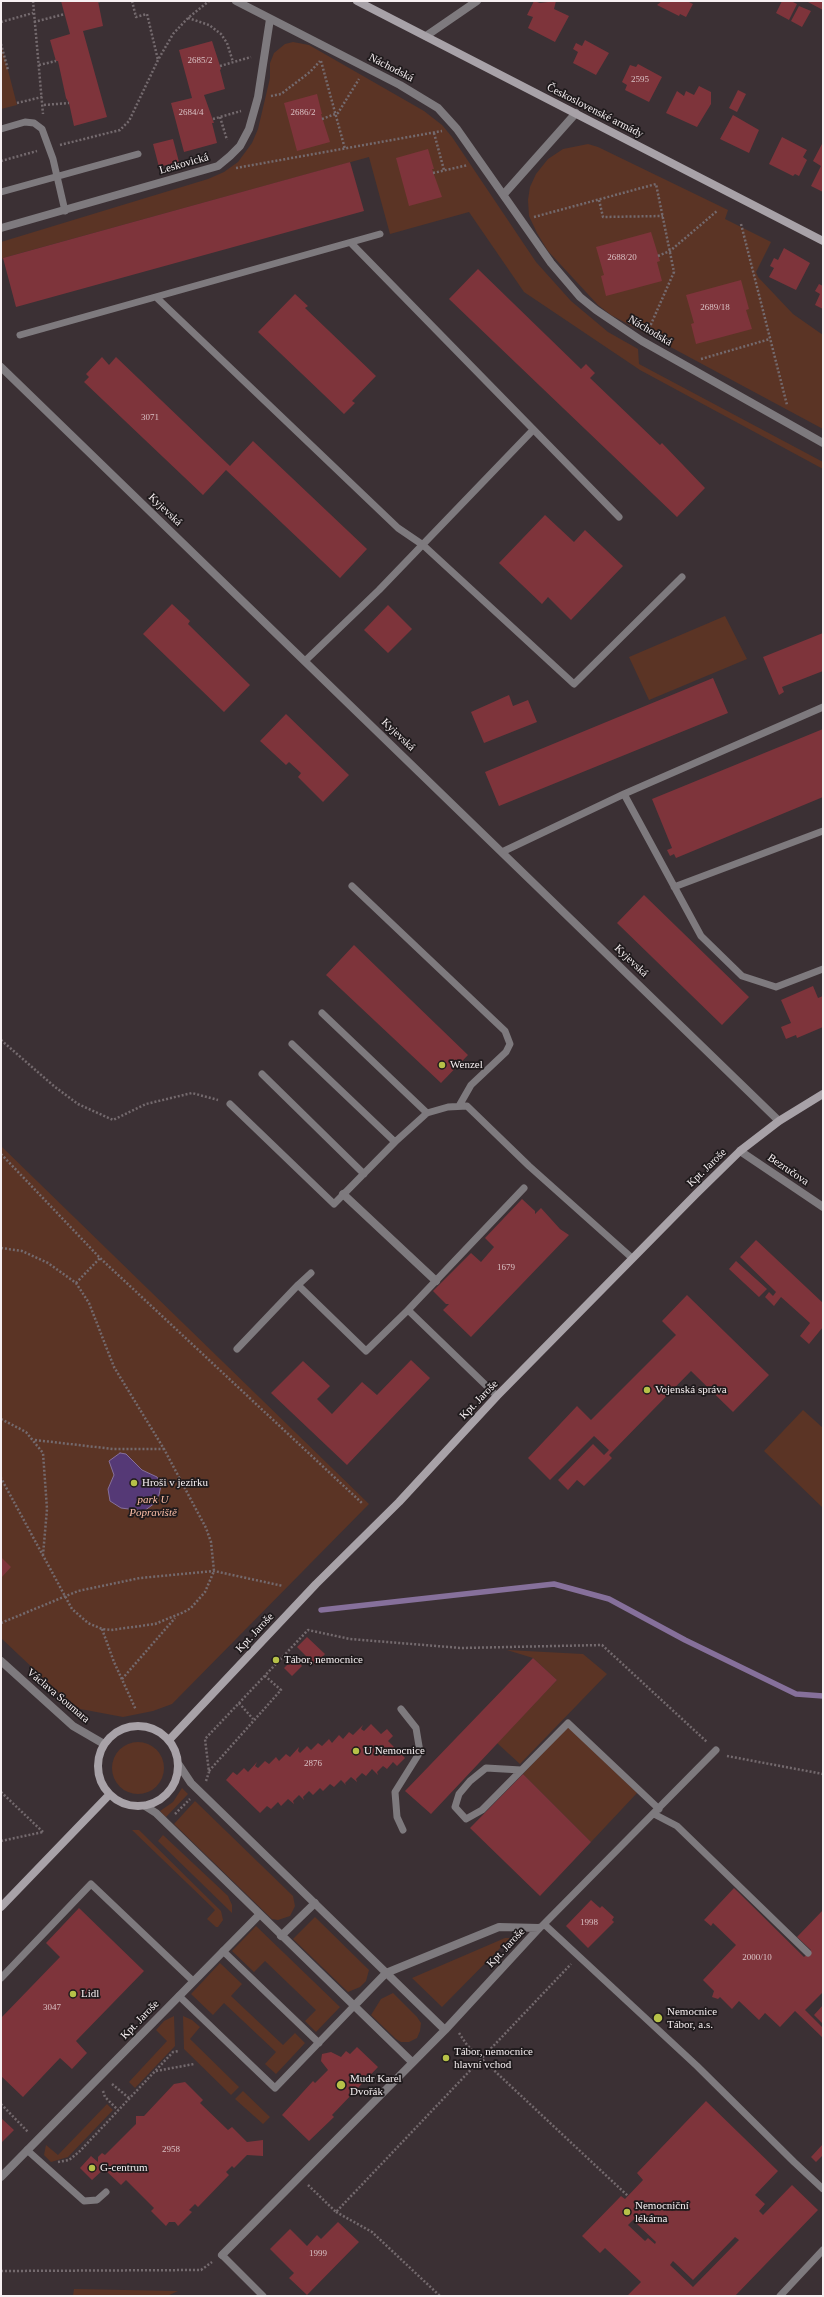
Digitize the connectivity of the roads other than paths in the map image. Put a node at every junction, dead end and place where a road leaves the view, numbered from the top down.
1 (236, 1) edge
2 (357, 1) edge
3 (478, 1) edge
4 (270, 20) junction
5 (426, 36) junction
6 (576, 113) junction
7 (1, 129) edge
8 (138, 154) dead end
9 (56, 177) junction
10 (1, 192) edge
11 (504, 194) junction
12 (65, 211) junction
13 (1, 228) edge
14 (380, 234) dead end
15 (823, 241) edge
16 (351, 243) junction
17 (157, 298) junction
18 (20, 336) dead end
19 (1, 367) edge
20 (533, 430) junction
21 (823, 442) edge
22 (619, 517) dead end
23 (423, 545) junction
24 (682, 577) dead end
25 (305, 661) junction
26 (823, 707) edge
27 (624, 794) junction
28 (823, 831) edge
29 (502, 852) junction
30 (352, 886) dead end
31 (674, 887) junction
32 (823, 969) edge
33 (322, 1013) dead end
34 (292, 1044) dead end
35 (262, 1074) dead end
36 (823, 1094) edge
37 (230, 1104) road end
38 (459, 1106) junction
39 (427, 1113) junction
40 (779, 1121) junction
41 (395, 1142) junction
42 (740, 1151) junction
43 (364, 1174) junction
44 (524, 1188) dead end
45 (343, 1194) junction
46 (823, 1207) edge
47 (632, 1258) junction
48 (311, 1272) dead end
49 (436, 1281) junction
50 (298, 1285) junction
51 (408, 1310) junction
52 (237, 1349) dead end
53 (498, 1396) junction
54 (1, 1661) edge
55 (401, 1709) dead end
56 (169, 1740) junction
57 (104, 1744) junction
58 (716, 1750) road end
59 (179, 1765) junction
60 (521, 1770) junction
61 (109, 1795) junction
62 (145, 1806) junction
63 (657, 1811) junction
64 (403, 1830) dead end
65 (315, 1903) junction
66 (1, 1907) edge
67 (259, 1915) junction
68 (541, 1926) junction
69 (281, 1936) junction
70 (223, 1951) junction
71 (808, 1952) dead end
72 (386, 1973) junction
73 (1, 1978) edge
74 (193, 1981) junction
75 (179, 1996) junction
76 (354, 2006) junction
77 (445, 2030) junction
78 (319, 2043) junction
79 (412, 2062) junction
80 (27, 2150) junction
81 (1, 2177) edge
82 (823, 2189) edge
83 (106, 2192) dead end
84 (823, 2250) edge
85 (222, 2255) joint
86 (263, 2296) edge
87 (780, 2296) edge

1 - 4 street, Náchodská
2 - 5 street, Československé armády
3 - 5 street
4 - 11 street, Náchodská
4 - 12 street, Leskovická
5 - 6 street, Československé armády
6 - 11 street
6 - 15 street, Československé armády
7 - 9 lane
8 - 9 lane
9 - 10 lane
9 - 12 lane
11 - 21 street, Náchodská
12 - 13 street, Leskovická
14 - 16 lane
16 - 17 lane
16 - 20 lane
17 - 18 lane
17 - 23 lane
19 - 25 street, Kyjevská
20 - 22 lane
20 - 23 lane
23 - 24 lane
23 - 25 lane
25 - 29 street, Kyjevská
26 - 27 lane
27 - 29 lane
27 - 31 lane
28 - 31 lane
29 - 40 street, Kyjevská
30 - 38 lane
31 - 32 lane
33 - 39 lane
34 - 41 lane
35 - 43 lane
36 - 40 street, Kpt. Jaroše
37 - 45 lane
38 - 39 lane
38 - 47 lane
39 - 41 lane
40 - 42 street, Kpt. Jaroše
41 - 43 lane
42 - 46 street, Bezručova
42 - 47 street, Kpt. Jaroše
43 - 45 lane
44 - 49 lane
45 - 49 street
47 - 53 street, Kpt. Jaroše
48 - 50 lane
49 - 51 lane
50 - 51 lane
50 - 52 lane
51 - 53 lane
53 - 56 street, Kpt. Jaroše
54 - 57 street, Václava Soumara
55 - 64 lane
56 - 57 street
56 - 59 street
57 - 61 street
58 - 63 lane
59 - 62 street
59 - 65 street
60 - 60 lane
60 - 63 lane
61 - 62 street
61 - 66 street
62 - 67 street
63 - 68 lane
63 - 71 lane
65 - 69 street
65 - 72 street
67 - 69 street
67 - 70 street, Kpt. Jaroše
68 - 72 street, Kpt. Jaroše
68 - 77 street, Kpt. Jaroše
68 - 82 lane
69 - 76 street
70 - 74 street, Kpt. Jaroše
70 - 78 lane
72 - 76 street
72 - 77 street
73 - 74 lane
74 - 75 street, Kpt. Jaroše
75 - 78 lane
75 - 80 street, Kpt. Jaroše
76 - 78 lane
76 - 79 street
77 - 79 street, Kpt. Jaroše
79 - 85 street, Kpt. Jaroše
80 - 81 street, Kpt. Jaroše
80 - 83 lane
84 - 87 lane
85 - 86 lane

